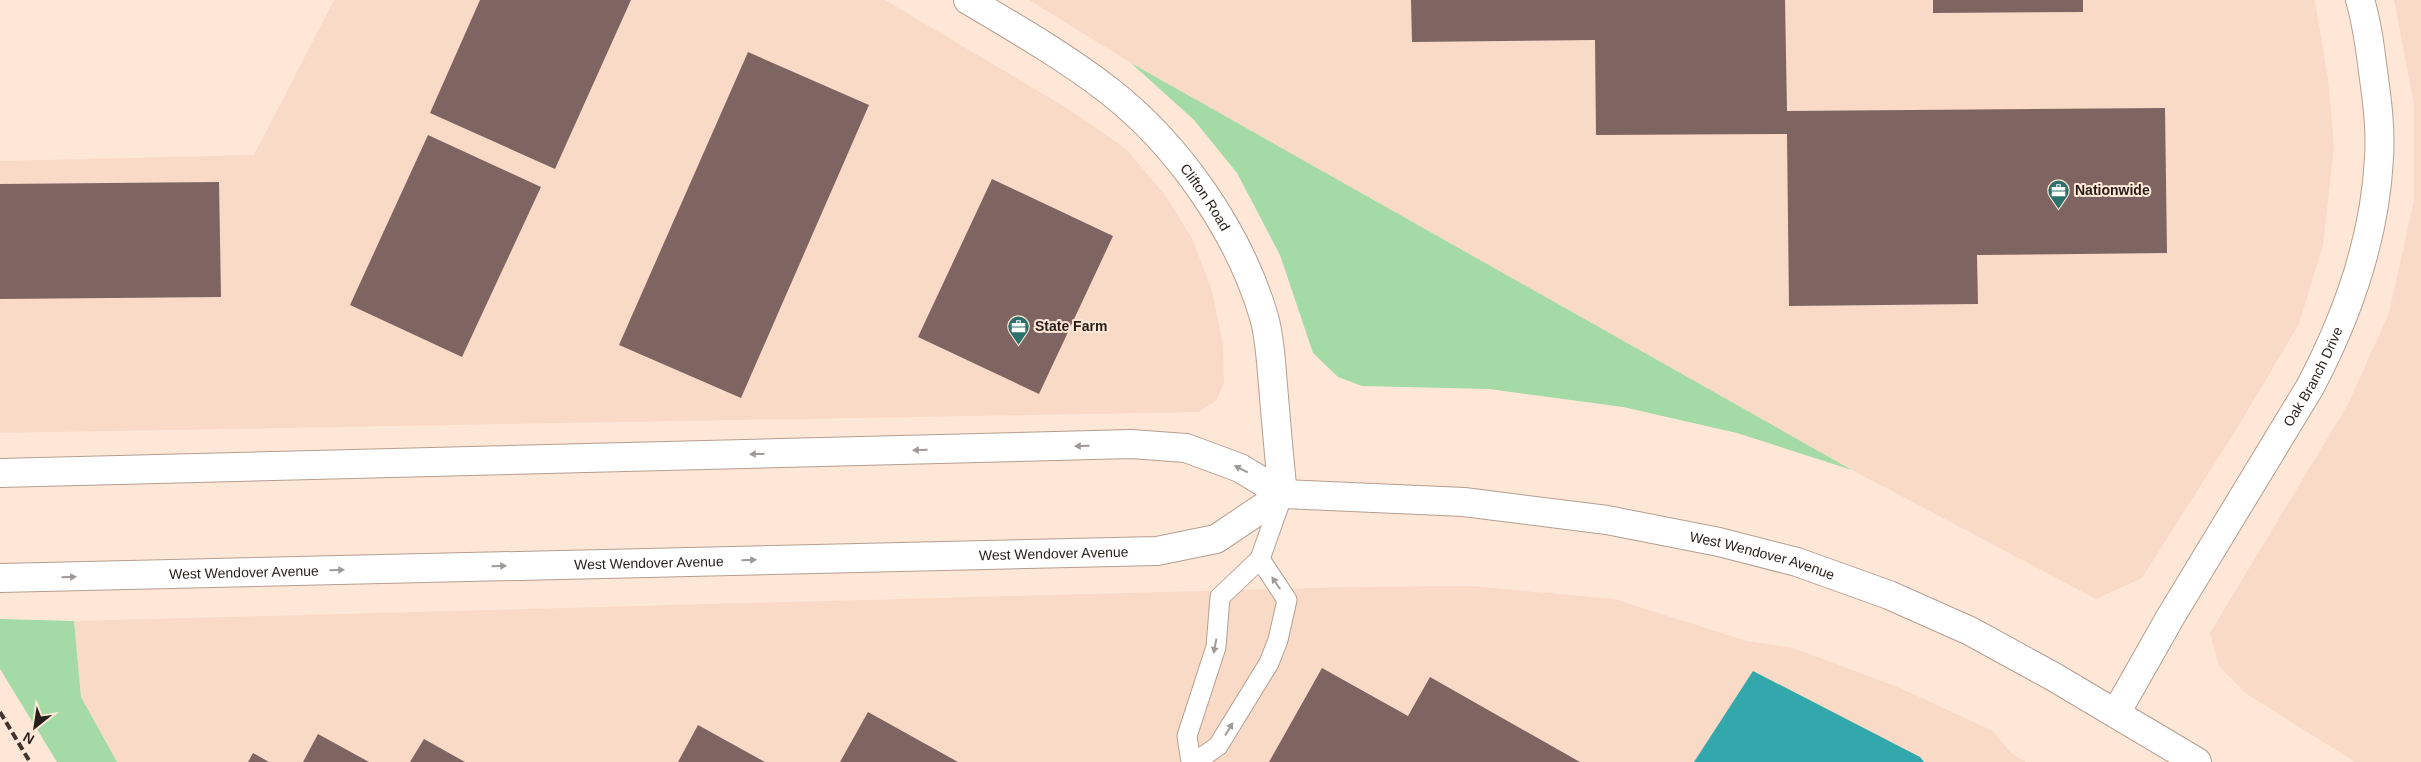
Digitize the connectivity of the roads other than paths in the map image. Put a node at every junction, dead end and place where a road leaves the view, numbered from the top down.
1 (968, 0) edge
2 (2360, 0) edge
3 (0, 473) edge
4 (1283, 494) junction
5 (1260, 559) junction
6 (7, 578) edge
7 (2116, 713) junction
8 (1193, 762) edge
9 (2197, 762) edge

1 - 4 main road, Clifton Road
2 - 7 main road, Oak Branch Drive
4 -> 3 main road, West Wendover Avenue
4 - 5 lane
6 -> 4 main road, West Wendover Avenue
4 - 7 main road, West Wendover Avenue
5 -> 8 lane
8 -> 5 lane
7 - 9 main road, West Wendover Avenue

